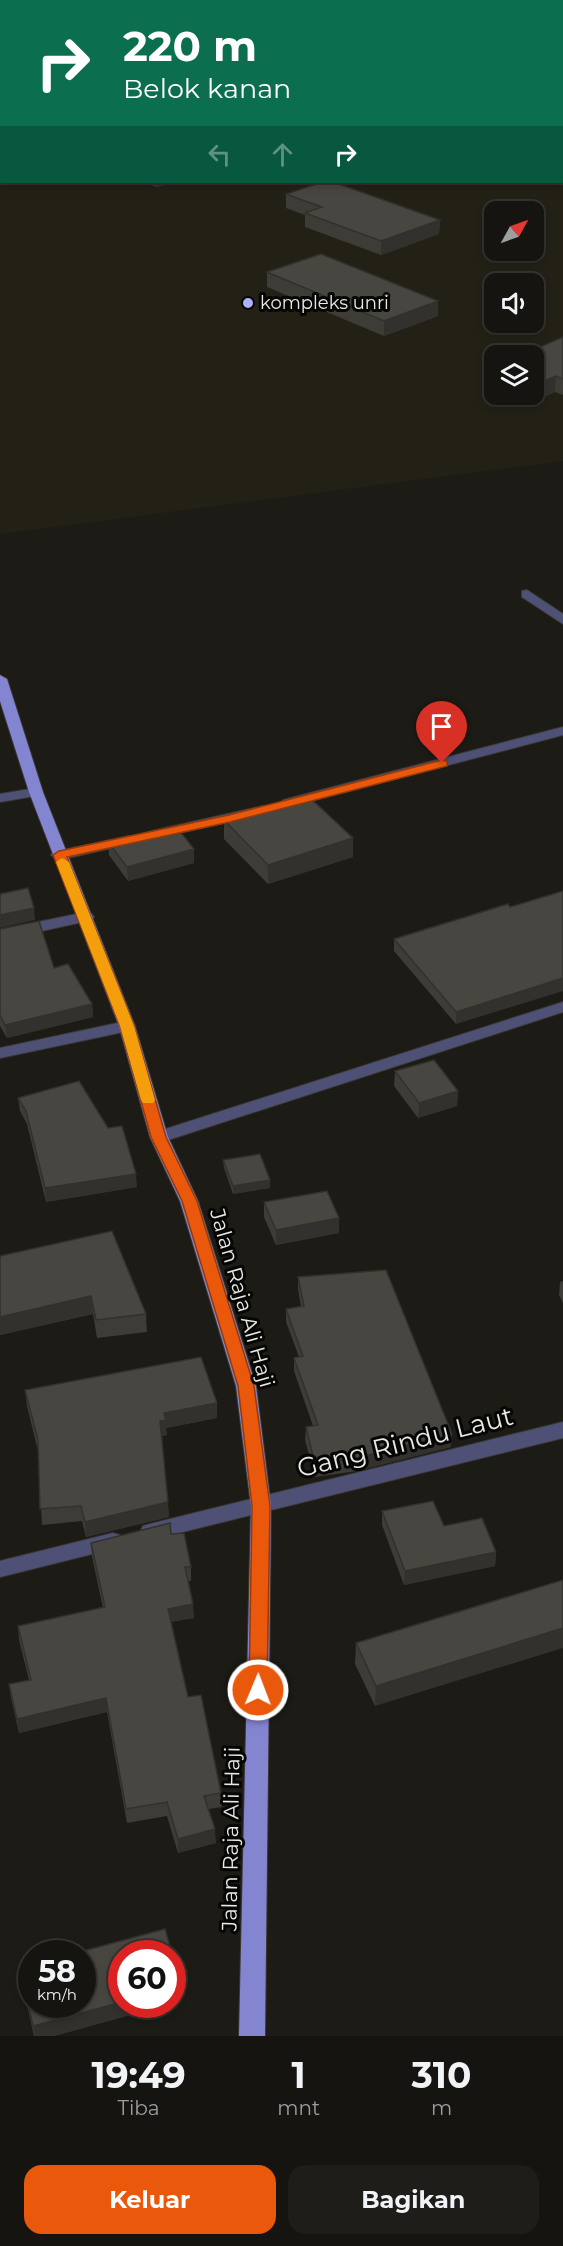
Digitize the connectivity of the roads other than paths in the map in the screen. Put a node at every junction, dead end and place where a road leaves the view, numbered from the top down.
1 (527, 594) dead end
2 (563, 620) edge
3 (0, 679) edge
4 (563, 731) edge
5 (36, 792) junction
6 (0, 798) edge
7 (59, 855) junction
8 (86, 917) junction
9 (0, 935) edge
10 (563, 1007) edge
11 (127, 1026) junction
12 (0, 1053) edge
13 (159, 1137) junction
14 (563, 1430) edge
15 (261, 1506) junction
16 (0, 1569) edge
17 (252, 2036) edge

1 - 2 street
3 - 5 main road, Jalan Raja Ali Haji
4 - 7 street
5 - 6 street
5 - 7 main road, Jalan Raja Ali Haji
7 - 8 main road, Jalan Raja Ali Haji
8 - 9 street
8 - 11 main road, Jalan Raja Ali Haji
10 - 13 street
11 - 12 street
11 - 13 main road, Jalan Raja Ali Haji
13 - 15 main road, Jalan Raja Ali Haji
14 - 15 street, Gang Rindu Laut
15 - 16 street, Gang Rindu Laut
15 - 17 main road, Jalan Raja Ali Haji

